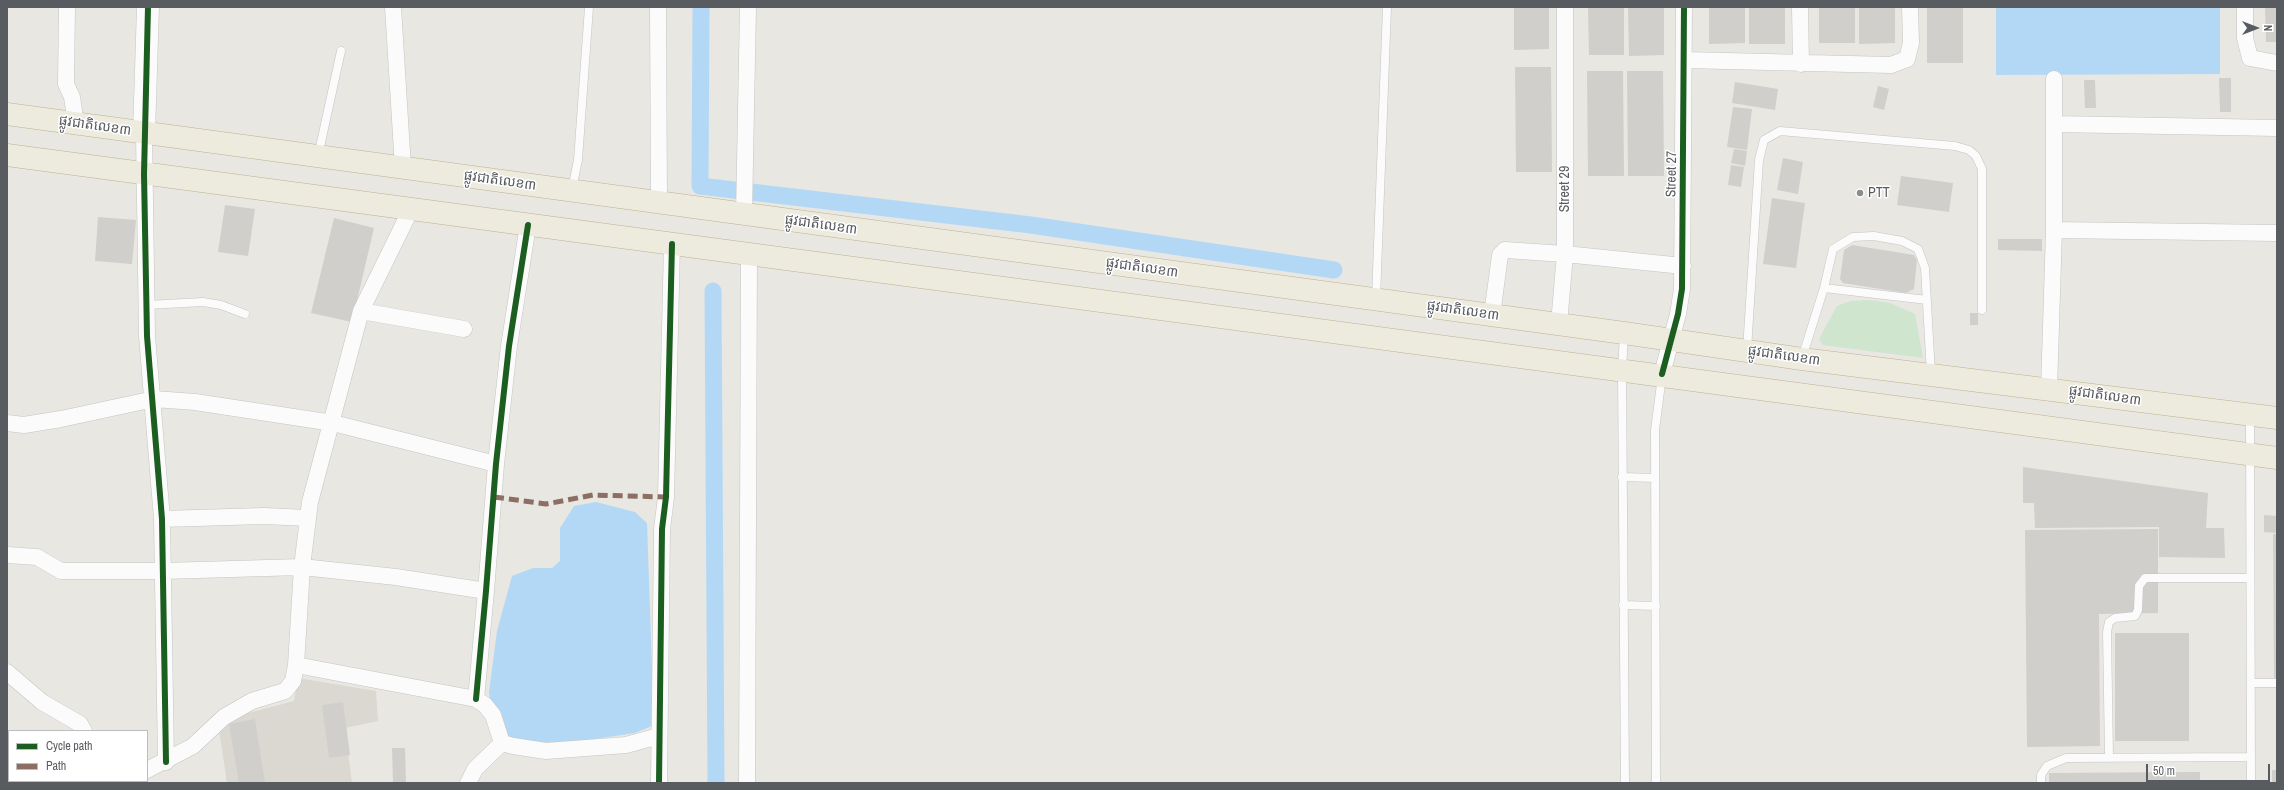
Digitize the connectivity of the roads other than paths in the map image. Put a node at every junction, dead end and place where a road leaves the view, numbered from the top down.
1 (66, 7) edge
2 (148, 7) edge
3 (393, 7) edge
4 (589, 7) edge
5 (658, 7) edge
6 (748, 7) edge
7 (1387, 7) edge
8 (1565, 7) edge
9 (1684, 7) edge
10 (1800, 7) edge
11 (1910, 7) edge
12 (2245, 7) edge
13 (341, 51) dead end
14 (1685, 60) junction
15 (2277, 63) edge
16 (1801, 64) junction
17 (2054, 79) dead end
18 (7, 114) edge
19 (76, 124) junction
20 (2054, 124) junction
21 (2277, 128) edge
22 (144, 133) junction
23 (7, 155) edge
24 (317, 157) junction
25 (403, 168) junction
26 (144, 174) junction
27 (571, 191) junction
28 (668, 204) junction
29 (411, 209) junction
30 (740, 214) junction
31 (528, 225) junction
32 (2054, 230) junction
33 (2277, 233) edge
34 (676, 244) junction
35 (741, 253) junction
36 (1565, 254) junction
37 (1683, 266) junction
38 (1824, 288) junction
39 (1376, 300) junction
40 (1928, 300) junction
41 (147, 305) junction
42 (1982, 310) dead end
43 (361, 311) junction
44 (245, 314) dead end
45 (1492, 315) junction
46 (1559, 324) junction
47 (464, 329) dead end
48 (1624, 333) junction
49 (1671, 340) junction
50 (1747, 351) junction
51 (1802, 359) junction
52 (1622, 370) junction
53 (1662, 374) junction
54 (1931, 374) junction
55 (2049, 389) junction
56 (154, 400) junction
57 (2250, 415) junction
58 (2277, 418) edge
59 (7, 423) edge
60 (333, 423) junction
61 (2250, 454) junction
62 (2277, 458) edge
63 (496, 464) junction
64 (1622, 477) junction
65 (1655, 478) junction
66 (307, 518) junction
67 (162, 519) junction
68 (7, 555) edge
69 (302, 567) junction
70 (163, 571) junction
71 (2250, 578) junction
72 (486, 591) junction
73 (1623, 605) junction
74 (1656, 606) junction
75 (296, 665) junction
76 (7, 672) edge
77 (2251, 683) junction
78 (2277, 683) edge
79 (476, 699) junction
80 (83, 730) edge
81 (659, 736) junction
82 (502, 743) junction
83 (2109, 757) junction
84 (2251, 757) junction
85 (166, 762) junction
86 (148, 770) edge
87 (468, 783) edge
88 (660, 783) edge
89 (747, 783) edge
90 (1625, 783) edge
91 (1656, 783) edge
92 (2041, 783) edge
93 (2251, 783) edge

1 - 19 street
2 - 22 street
3 - 25 street
4 - 27 lane
5 - 28 street
6 - 30 street
7 - 39 lane
8 - 36 street, Street 29
9 - 14 street, Street 27
10 - 16 street
11 - 16 street
12 - 15 street
13 - 24 lane
14 - 16 street
14 - 37 street, Street 27
17 - 20 street
18 - 19 highway, ផ្លូវជាតិលេខ៣
19 - 22 highway, ផ្លូវជាតិលេខ៣
20 - 21 street
20 - 32 street
22 - 24 highway, ផ្លូវជាតិលេខ៣
22 - 26 street
23 - 26 highway
24 - 25 highway, ផ្លូវជាតិលេខ៣
25 - 27 highway, ផ្លូវជាតិលេខ៣
26 - 29 highway
26 - 41 street
27 - 28 highway, ផ្លូវជាតិលេខ៣
28 - 30 highway, ផ្លូវជាតិលេខ៣
29 - 31 highway
29 - 43 street
30 - 39 highway, ផ្លូវជាតិលេខ៣
31 - 34 highway
31 - 63 street
32 - 33 street
32 - 55 street
34 - 35 highway
34 - 81 street
35 - 52 highway
35 - 89 street
36 - 37 street
36 - 45 street
36 - 46 street, Street 29
37 - 49 street, Street 27
38 - 40 lane
38 - 40 lane
38 - 51 lane
39 - 45 highway, ផ្លូវជាតិលេខ៣
40 - 54 lane
41 - 44 lane
41 - 56 street
42 - 50 lane
43 - 47 street
43 - 60 street
45 - 46 highway, ផ្លូវជាតិលេខ៣
46 - 48 highway, ផ្លូវជាតិលេខ៣
48 - 49 highway, ផ្លូវជាតិលេខ៣
48 - 52 lane
49 - 50 highway, ផ្លូវជាតិលេខ៣
49 - 53 street, Street 27
50 - 51 highway, ផ្លូវជាតិលេខ៣
51 - 54 highway, ផ្លូវជាតិលេខ៣
52 - 53 highway
52 - 64 lane
53 - 61 highway
53 - 65 lane
54 - 55 highway, ផ្លូវជាតិលេខ៣
55 - 57 highway, ផ្លូវជាតិលេខ៣
56 - 59 street
56 - 60 street
56 - 67 street
57 - 58 highway, ផ្លូវជាតិលេខ៣
57 - 61 lane
60 - 63 street
60 - 66 street
61 - 62 highway
61 - 71 lane
63 - 72 street
64 - 65 lane
64 - 73 lane
65 - 74 lane
66 - 67 street
66 - 69 street
67 - 70 street
68 - 70 street
69 - 70 street
69 - 72 street
69 - 75 street
70 - 85 street
71 - 77 lane
71 - 83 lane
72 - 79 street
73 - 74 lane
73 - 90 lane
74 - 91 lane
75 - 79 street
75 - 85 street
76 - 80 street
77 - 78 lane
77 - 84 lane
79 - 82 street
81 - 82 street
81 - 88 street
82 - 87 street
83 - 84 lane
83 - 92 lane
84 - 93 lane
85 - 86 street

